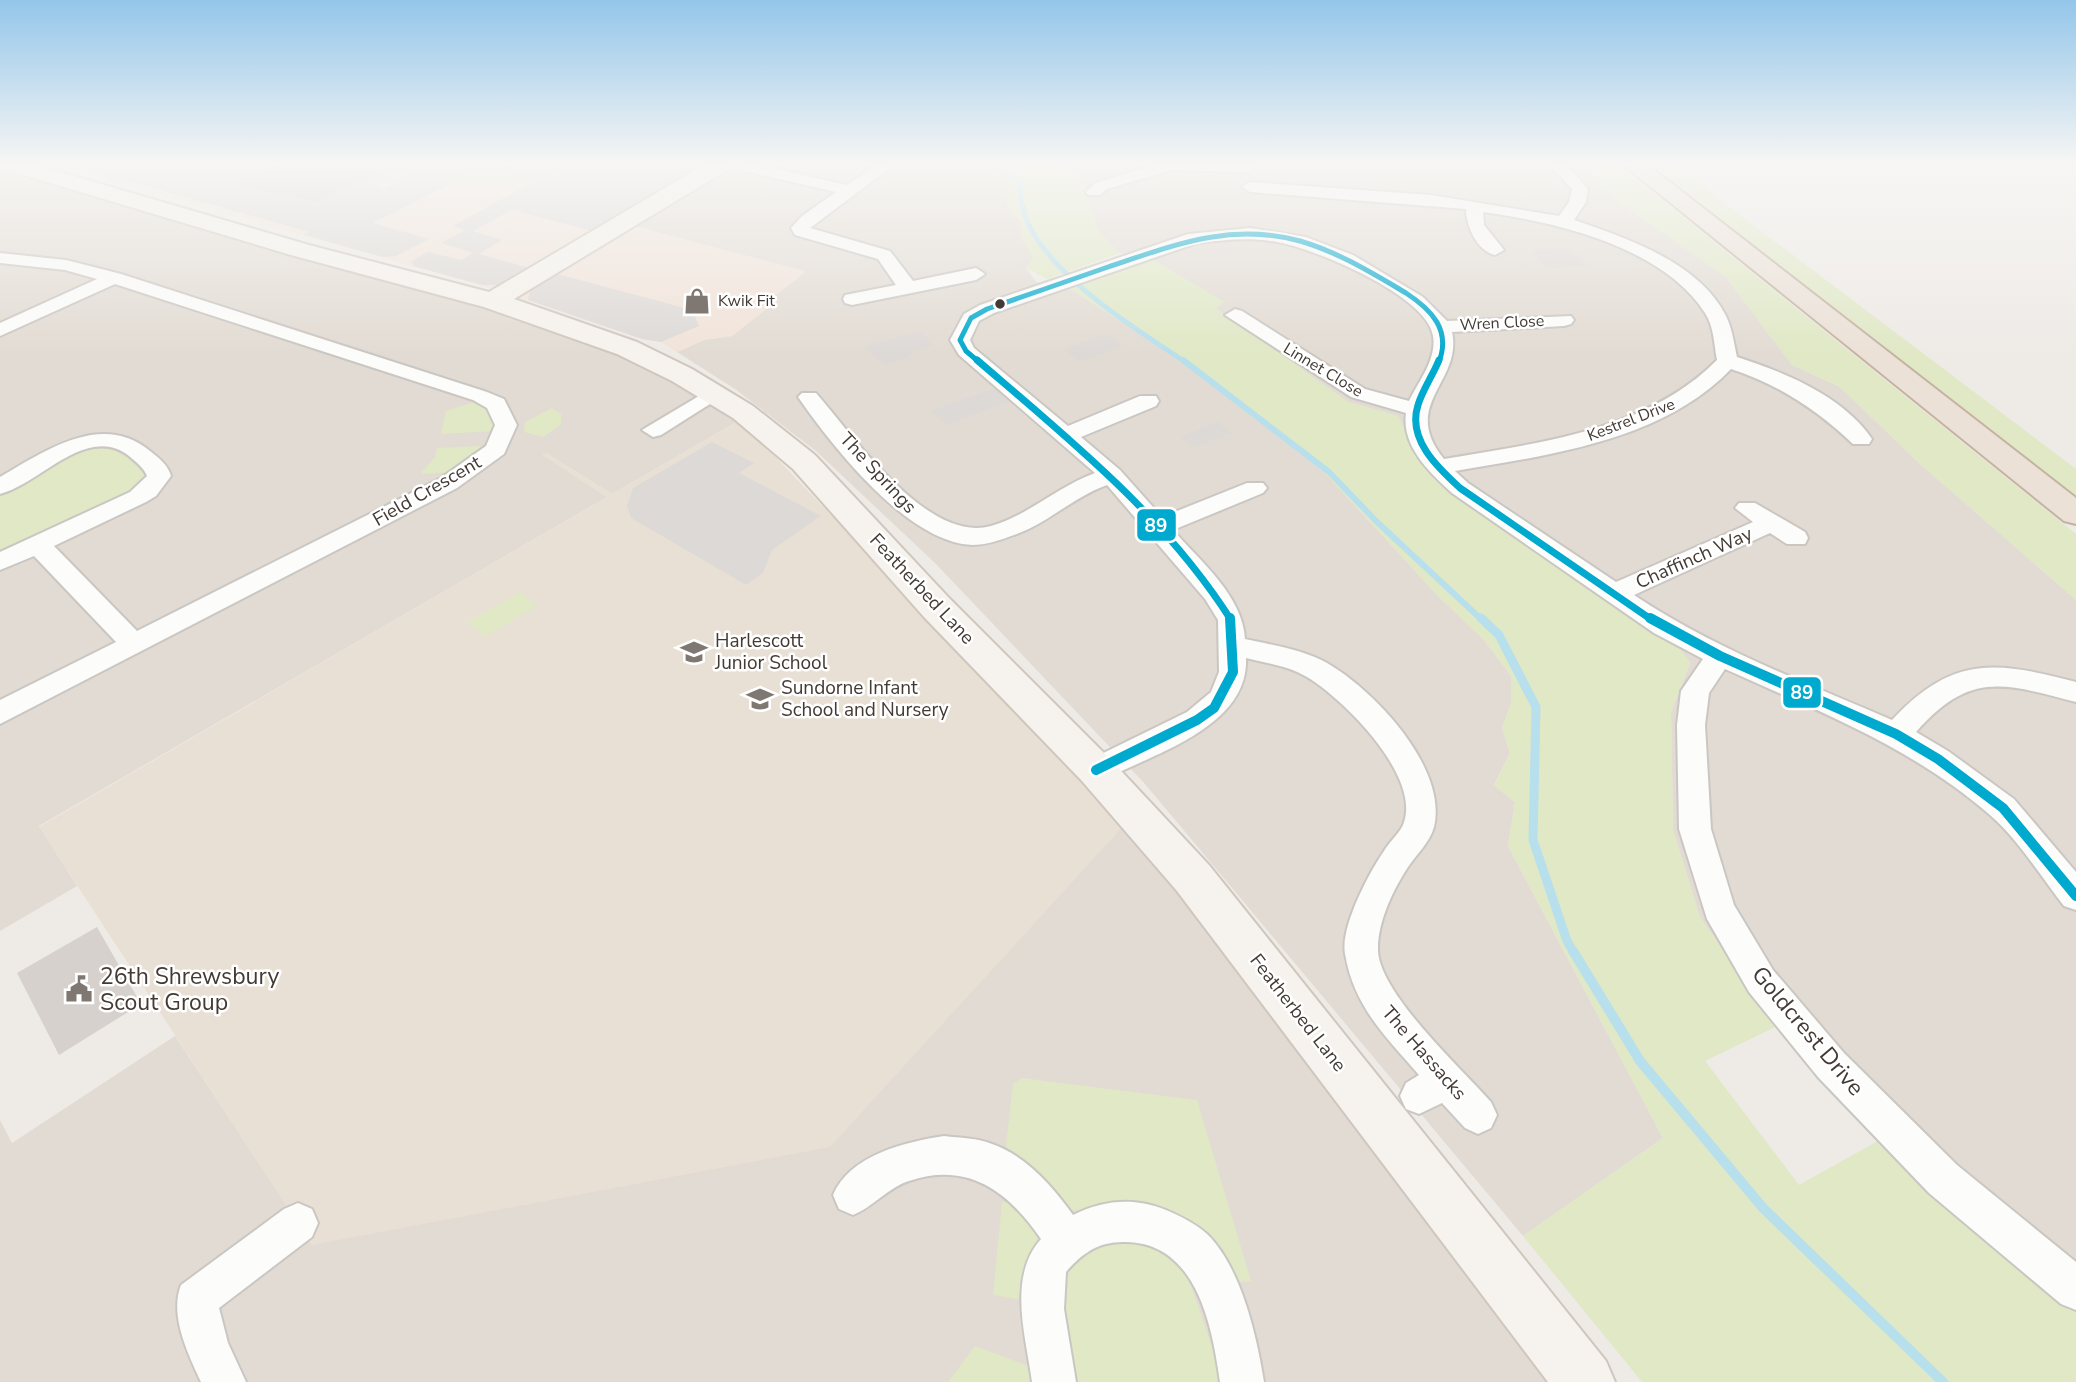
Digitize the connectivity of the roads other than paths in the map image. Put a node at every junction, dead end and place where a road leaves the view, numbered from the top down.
1 (221, 226) edge
2 (629, 226) edge
3 (801, 226) edge
4 (1232, 226) edge
5 (1265, 226) edge
6 (1475, 226) edge
7 (1581, 226) edge
8 (1713, 226) edge
9 (1493, 250) dead end
10 (0, 258) edge
11 (976, 274) dead end
12 (114, 278) junction
13 (908, 288) junction
14 (852, 299) dead end
15 (493, 301) junction
16 (1249, 318) dead end
17 (1550, 323) dead end
18 (1441, 327) junction
19 (0, 330) edge
20 (1727, 361) junction
21 (714, 393) junction
22 (1133, 401) dead end
23 (809, 406) dead end
24 (1416, 409) junction
25 (1824, 427) dead end
26 (653, 430) dead end
27 (1066, 435) junction
28 (1437, 467) junction
29 (1112, 475) junction
30 (0, 487) edge
31 (1236, 490) dead end
32 (1747, 508) dead end
33 (2076, 514) edge
34 (1773, 523) junction
35 (1158, 527) junction
36 (1796, 538) dead end
37 (38, 545) junction
38 (0, 562) edge
39 (1615, 593) junction
40 (135, 645) junction
41 (1234, 646) junction
42 (1720, 656) junction
43 (2076, 692) edge
44 (0, 713) edge
45 (1896, 734) junction
46 (1096, 770) junction
47 (2076, 896) edge
48 (1478, 1115) dead end
49 (853, 1195) dead end
50 (298, 1223) dead end
51 (1067, 1241) junction
52 (2076, 1289) edge
53 (224, 1382) edge
54 (1054, 1382) edge
55 (1241, 1382) edge
56 (1585, 1382) edge

1 - 15 street, Featherbed Lane
2 - 15 street
3 - 13 street
4 - 27 street
5 - 18 street
6 - 9 street
7 - 20 street
8 - 33 highway
10 - 12 street, Field Crescent
11 - 13 street
12 - 19 street
12 - 40 street, Field Crescent
13 - 14 street
15 - 21 street, Featherbed Lane
16 - 24 street, Linnet Close
17 - 18 street, Wren Close
18 - 24 street
20 - 25 street
20 - 28 street, Kestrel Drive
21 - 26 street
21 - 46 street, Featherbed Lane
22 - 27 street
23 - 29 street, The Springs
24 - 28 street
27 - 29 street
28 - 39 street
29 - 35 street
30 - 37 street
31 - 35 street
32 - 34 street
34 - 36 street
34 - 39 street, Chaffinch Way
35 - 41 street
37 - 38 street
37 - 40 street
39 - 42 street
40 - 44 street, Field Crescent
41 - 46 street
41 - 48 street, The Hassacks
42 - 45 street
42 - 52 street, Goldcrest Drive
43 - 45 street
45 - 47 street
46 - 56 street, Featherbed Lane
49 - 51 street
50 - 53 street
51 - 54 street
51 - 55 street

